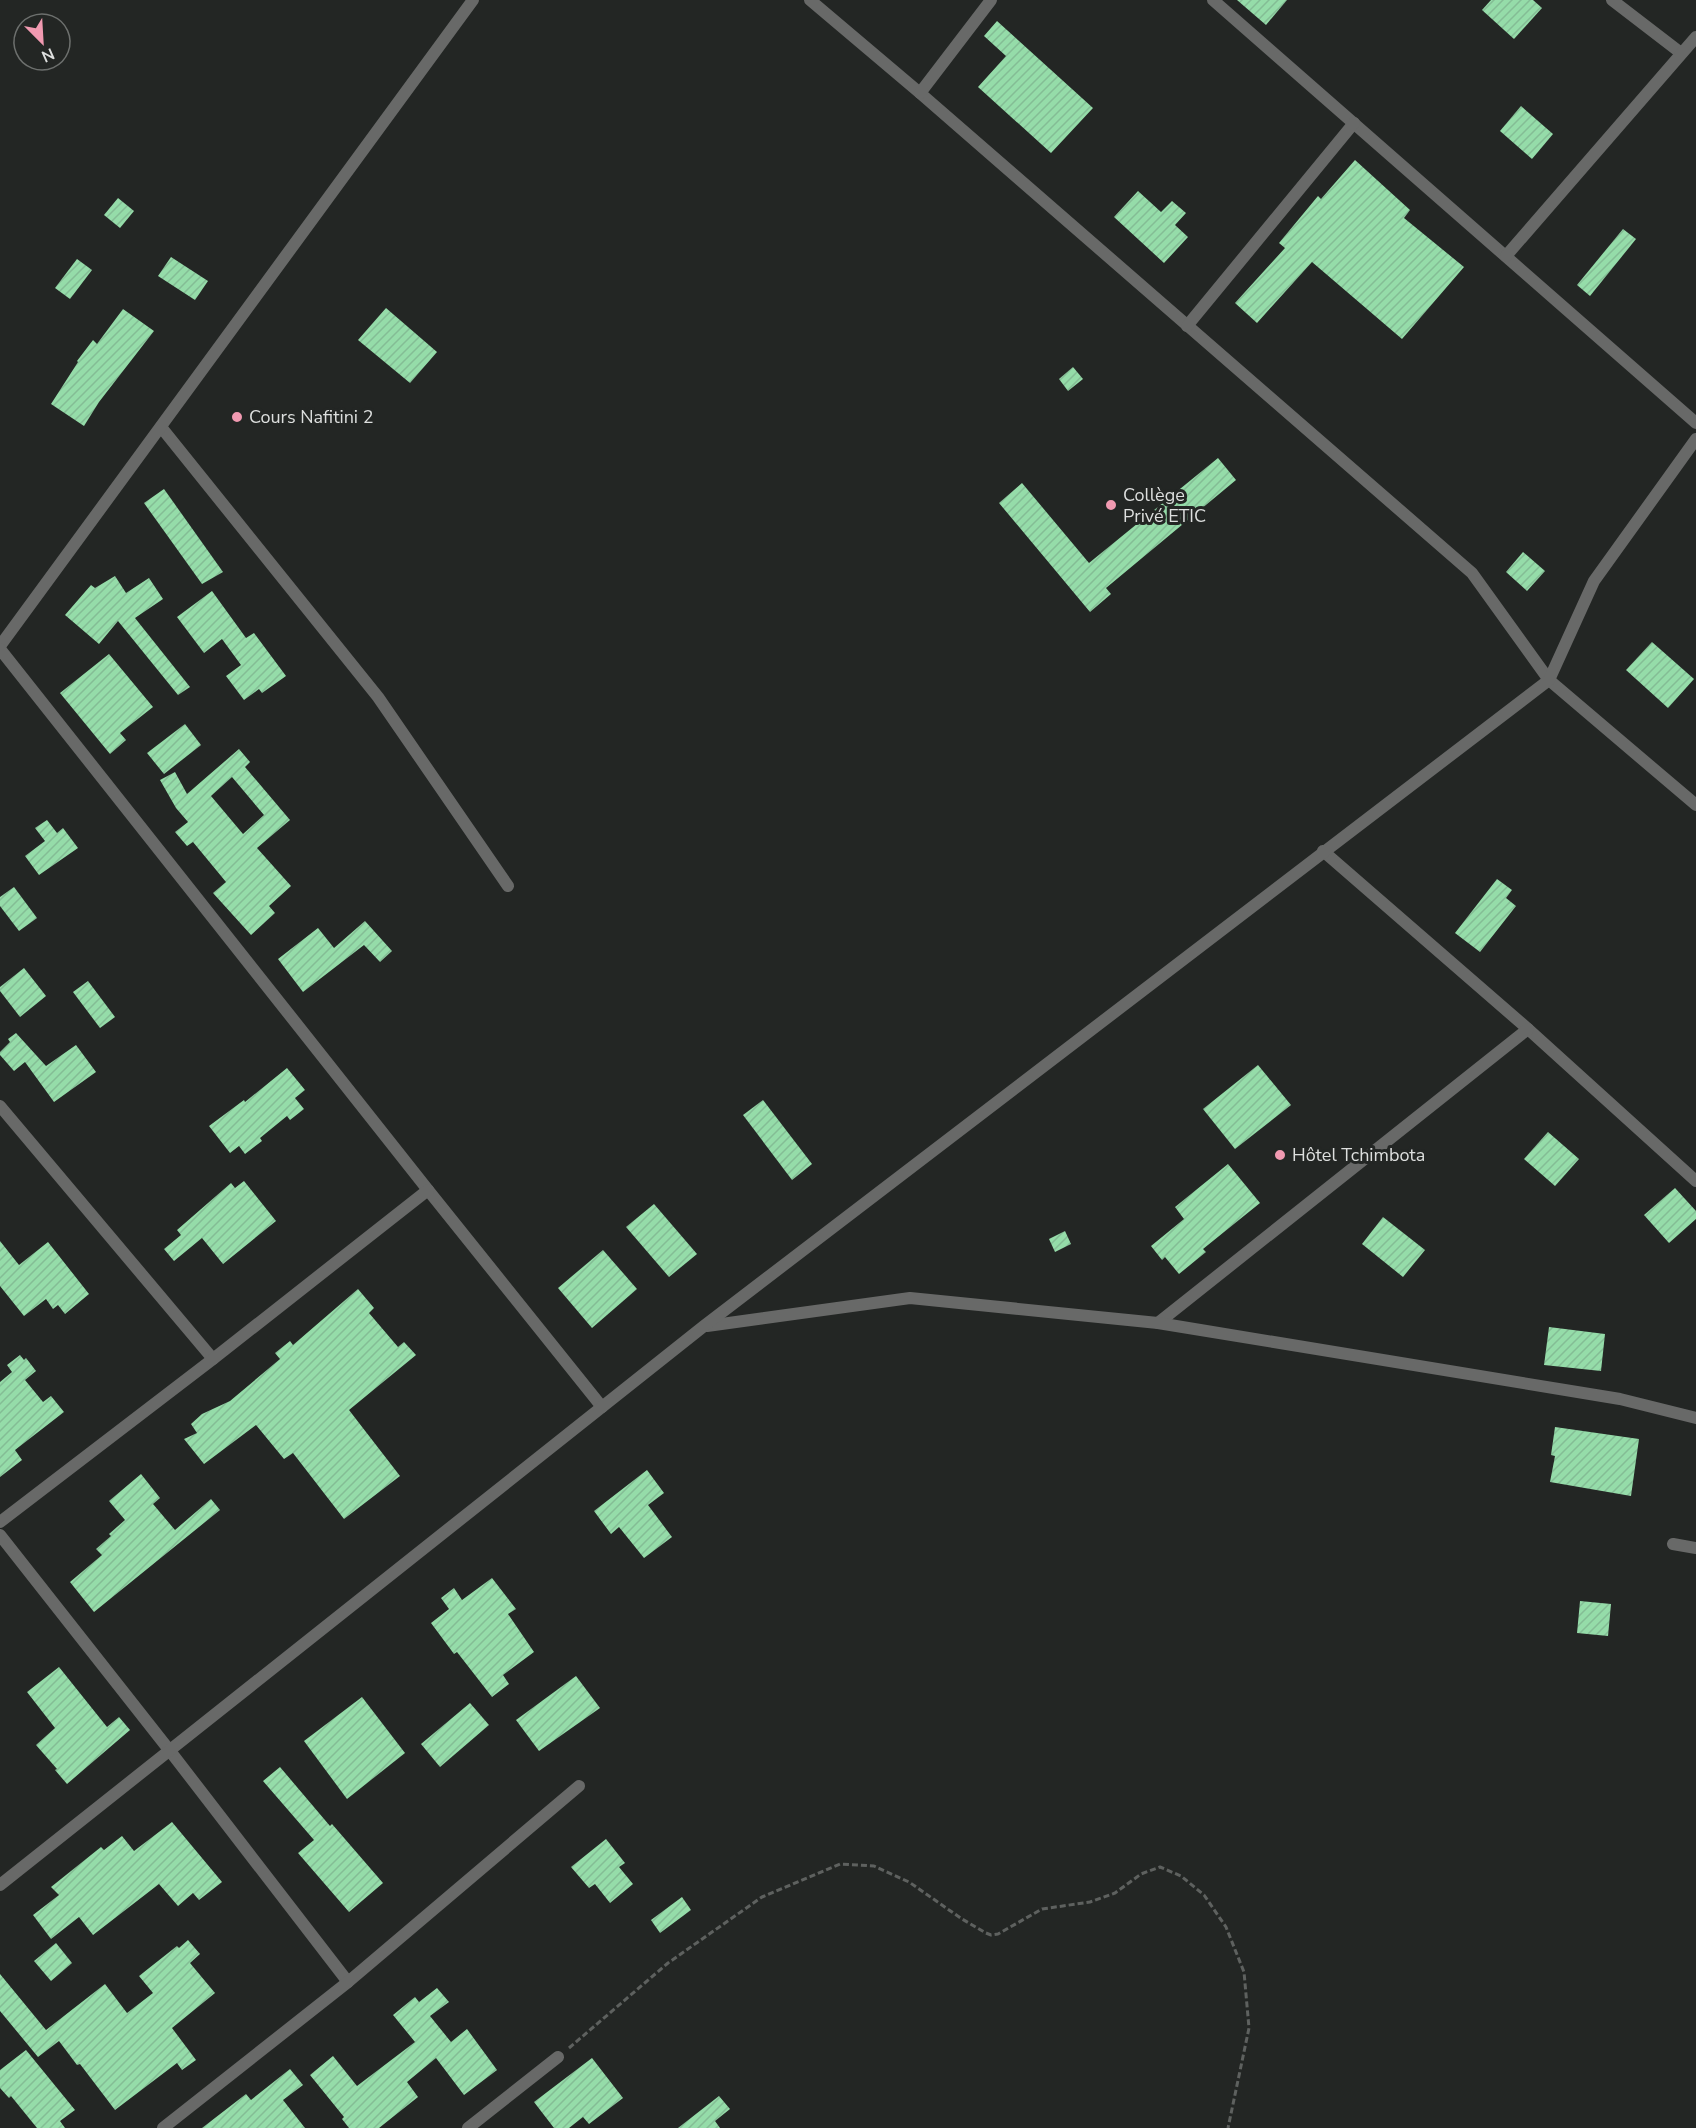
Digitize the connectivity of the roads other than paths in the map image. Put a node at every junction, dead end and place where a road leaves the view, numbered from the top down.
1 (473, 0) edge
2 (810, 0) edge
3 (991, 0) edge
4 (1213, 0) edge
5 (1612, 0) edge
6 (1696, 37) edge
7 (1681, 53) junction
8 (920, 93) junction
9 (1354, 123) junction
10 (1506, 256) junction
11 (1187, 326) junction
12 (1696, 423) edge
13 (161, 427) junction
14 (1696, 439) edge
15 (0, 648) edge
16 (1549, 680) junction
17 (1696, 805) edge
18 (1323, 851) junction
19 (508, 886) dead end
20 (1528, 1029) junction
21 (0, 1106) edge
22 (1696, 1180) edge
23 (428, 1190) junction
24 (1158, 1323) junction
25 (704, 1326) junction
26 (213, 1359) junction
27 (602, 1407) junction
28 (1696, 1418) edge
29 (0, 1522) edge
30 (0, 1535) edge
31 (1673, 1544) dead end
32 (1696, 1548) edge
33 (170, 1751) junction
34 (579, 1786) dead end
35 (0, 1885) edge
36 (348, 1982) junction
37 (558, 2057) road end
38 (163, 2128) edge
39 (468, 2128) edge

1 - 13 street
2 - 8 street
3 - 8 street
4 - 9 street
5 - 7 street
6 - 7 street
7 - 10 street
8 - 11 street
9 - 10 street
9 - 11 street
10 - 12 street
11 - 16 street
13 - 15 street
13 - 19 street
14 - 16 street
15 - 23 street
16 - 17 street
16 - 18 street
18 - 20 street
18 - 25 street
20 - 22 street
20 - 24 street
21 - 26 street
23 - 26 street
23 - 27 street
24 - 25 street
24 - 28 street
25 - 27 street
26 - 29 street
27 - 33 street
30 - 33 street
31 - 32 street
33 - 35 street
33 - 36 street
34 - 36 street
36 - 38 street
37 - 39 street

